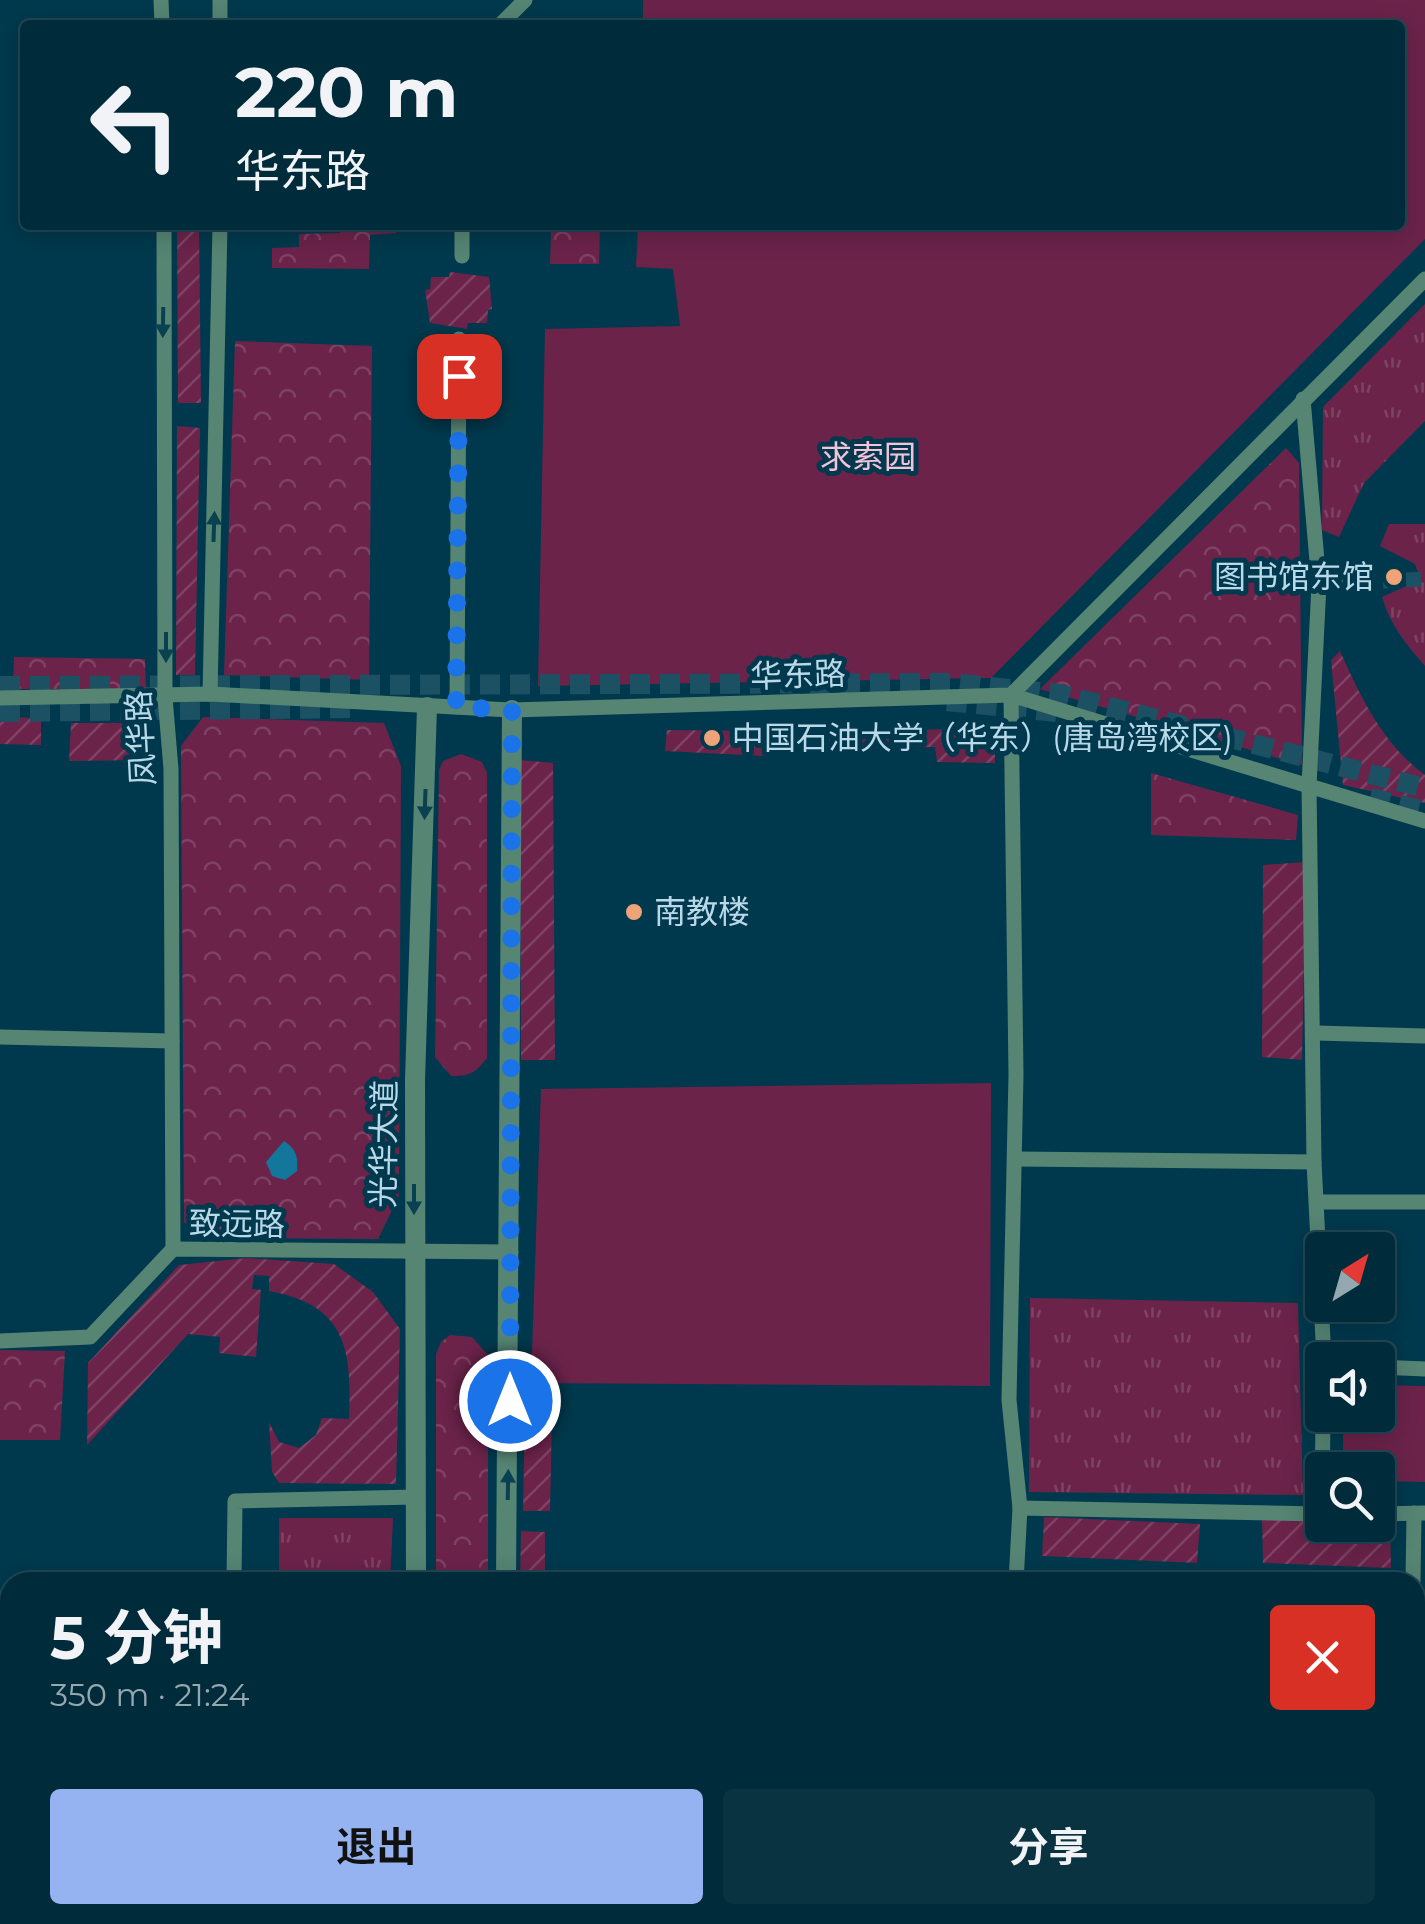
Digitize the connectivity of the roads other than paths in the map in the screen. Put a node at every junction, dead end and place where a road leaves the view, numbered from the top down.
1 (525, 0) edge
2 (505, 20) edge
3 (164, 230) edge
4 (220, 230) edge
5 (462, 230) edge
6 (462, 256) dead end
7 (1425, 279) edge
8 (459, 339) dead end
9 (1303, 400) junction
10 (1360, 582) tunnel mouth
11 (1319, 584) junction
12 (210, 694) junction
13 (1011, 694) junction
14 (0, 698) edge
15 (164, 698) junction
16 (427, 707) junction
17 (456, 707) junction
18 (512, 710) junction
19 (1310, 786) junction
20 (1425, 821) edge
21 (1316, 1033) junction
22 (1425, 1036) edge
23 (0, 1037) edge
24 (172, 1040) junction
25 (1015, 1159) junction
26 (1314, 1162) junction
27 (1317, 1202) junction
28 (1425, 1202) edge
29 (173, 1249) junction
30 (511, 1252) junction
31 (414, 1253) junction
32 (0, 1341) edge
33 (1323, 1342) edge
34 (1395, 1368) edge
35 (1425, 1369) edge
36 (416, 1497) junction
37 (1020, 1508) junction
38 (1305, 1514) edge
39 (1420, 1514) edge
40 (234, 1572) edge
41 (416, 1572) edge
42 (506, 1572) edge
43 (1017, 1572) edge
44 (1414, 1572) edge

1 - 2 street
3 -> 15 street, 凤华路
12 -> 4 street
5 - 6 street
7 - 9 street
8 - 17 street
9 - 11 street
9 - 13 street
10 - 11 street
11 - 19 street
12 - 15 street, 华东路
12 - 16 street, 华东路
13 - 18 street, 华东路
13 - 19 street, 华东路
13 - 25 street
14 - 15 street, 华东路
15 - 24 street, 凤华路
16 - 17 street, 华东路
16 -> 31 street, 光华大道
17 - 18 street, 华东路
18 - 30 street
19 - 20 street, 华东路
19 - 21 street
21 - 22 street
21 - 26 street
23 - 24 street
24 - 29 street, 凤华路
25 - 26 street
25 - 37 street
26 - 27 street
27 - 28 street
27 - 33 street
29 - 31 street, 致远路
29 - 32 street, 致远路
30 - 31 street, 致远路
42 -> 30 street
31 - 36 street, 光华大道
34 - 35 street
36 - 40 street
36 - 41 street, 光华大道
37 - 38 street
37 - 43 street
39 - 44 street

